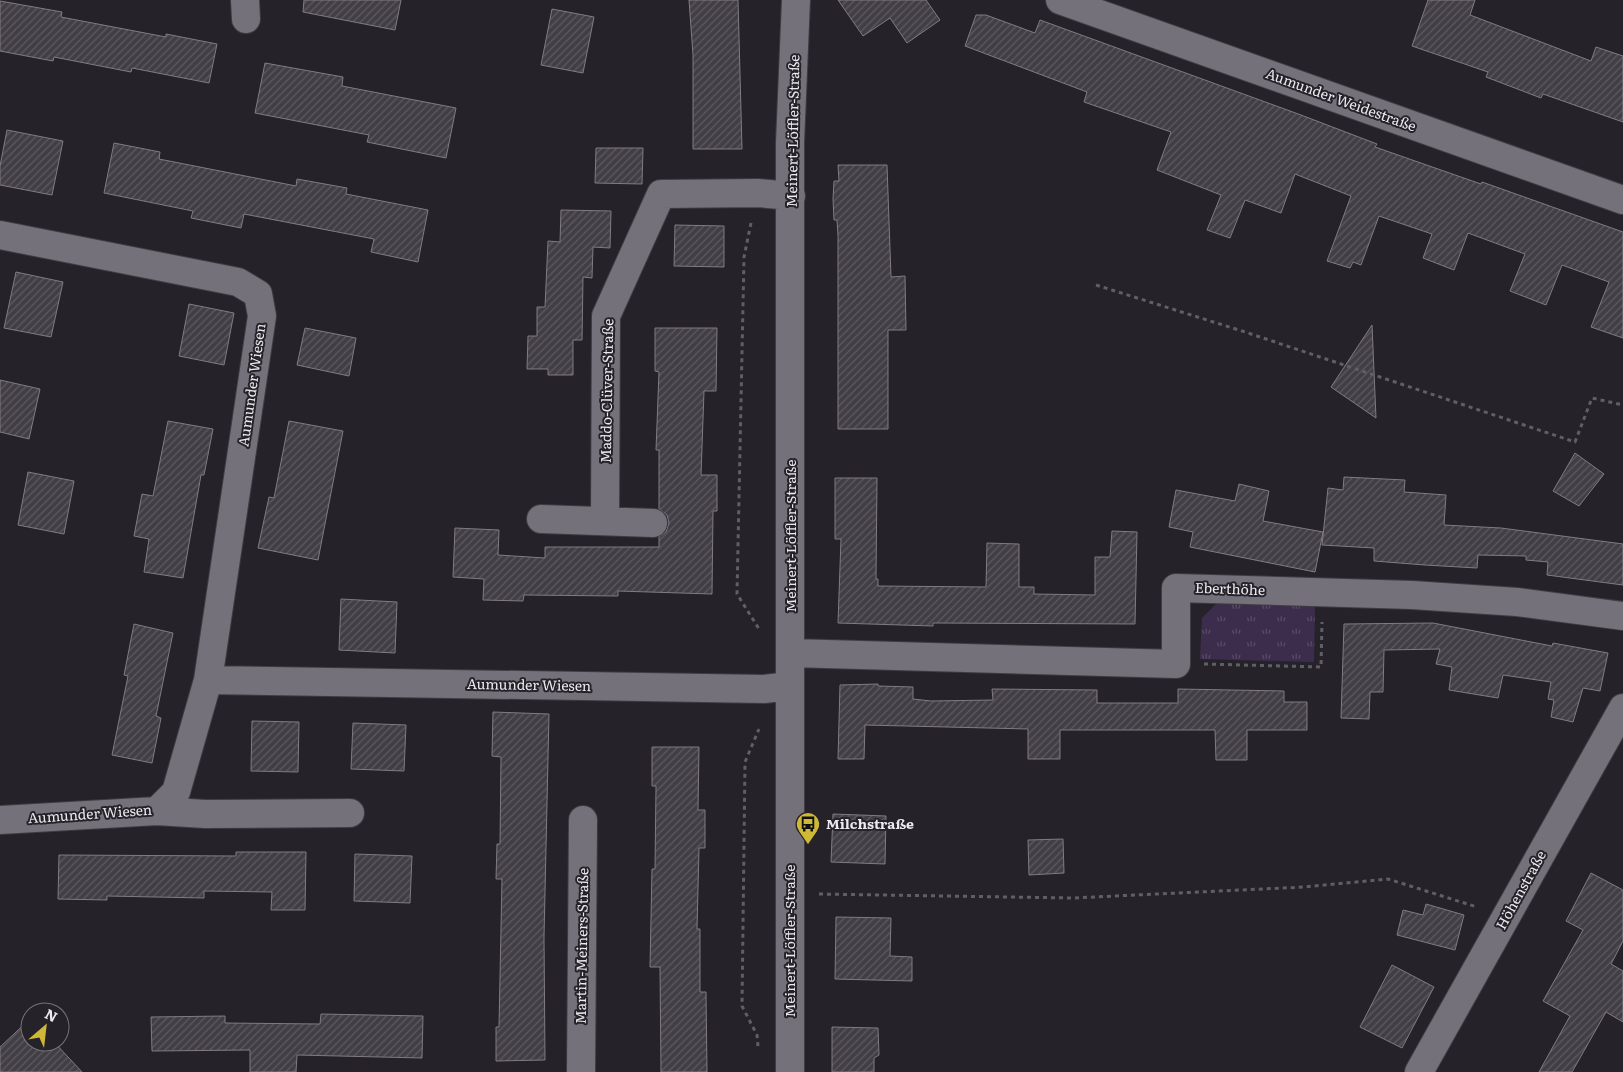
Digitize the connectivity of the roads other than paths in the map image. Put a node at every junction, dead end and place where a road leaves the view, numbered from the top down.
1 (796, 0) edge
2 (1060, 0) edge
3 (791, 196) junction
4 (1623, 200) edge
5 (0, 235) edge
6 (541, 519) dead end
7 (606, 521) junction
8 (653, 523) dead end
9 (1623, 616) edge
10 (791, 653) junction
11 (208, 680) junction
12 (777, 687) junction
13 (1623, 708) edge
14 (157, 811) junction
15 (350, 813) dead end
16 (0, 820) edge
17 (583, 820) dead end
18 (581, 1072) edge
19 (790, 1072) edge
20 (1419, 1072) edge

1 - 3 street, Meinert-Löffler-Straße
2 - 4 street, Aumunder Weidestraße
3 - 7 street, Maddo-Clüver-Straße
3 - 10 street, Meinert-Löffler-Straße
5 - 11 street, Aumunder Wiesen
6 - 7 street
7 - 8 street
9 - 10 street, Eberthöhe
10 - 12 street, Meinert-Löffler-Straße
11 - 12 street, Aumunder Wiesen
11 - 14 street, Aumunder Wiesen
12 - 19 street, Meinert-Löffler-Straße
13 - 20 street, Höhenstraße
14 - 15 street
14 - 16 street, Aumunder Wiesen
17 - 18 street, Martin-Meiners-Straße

